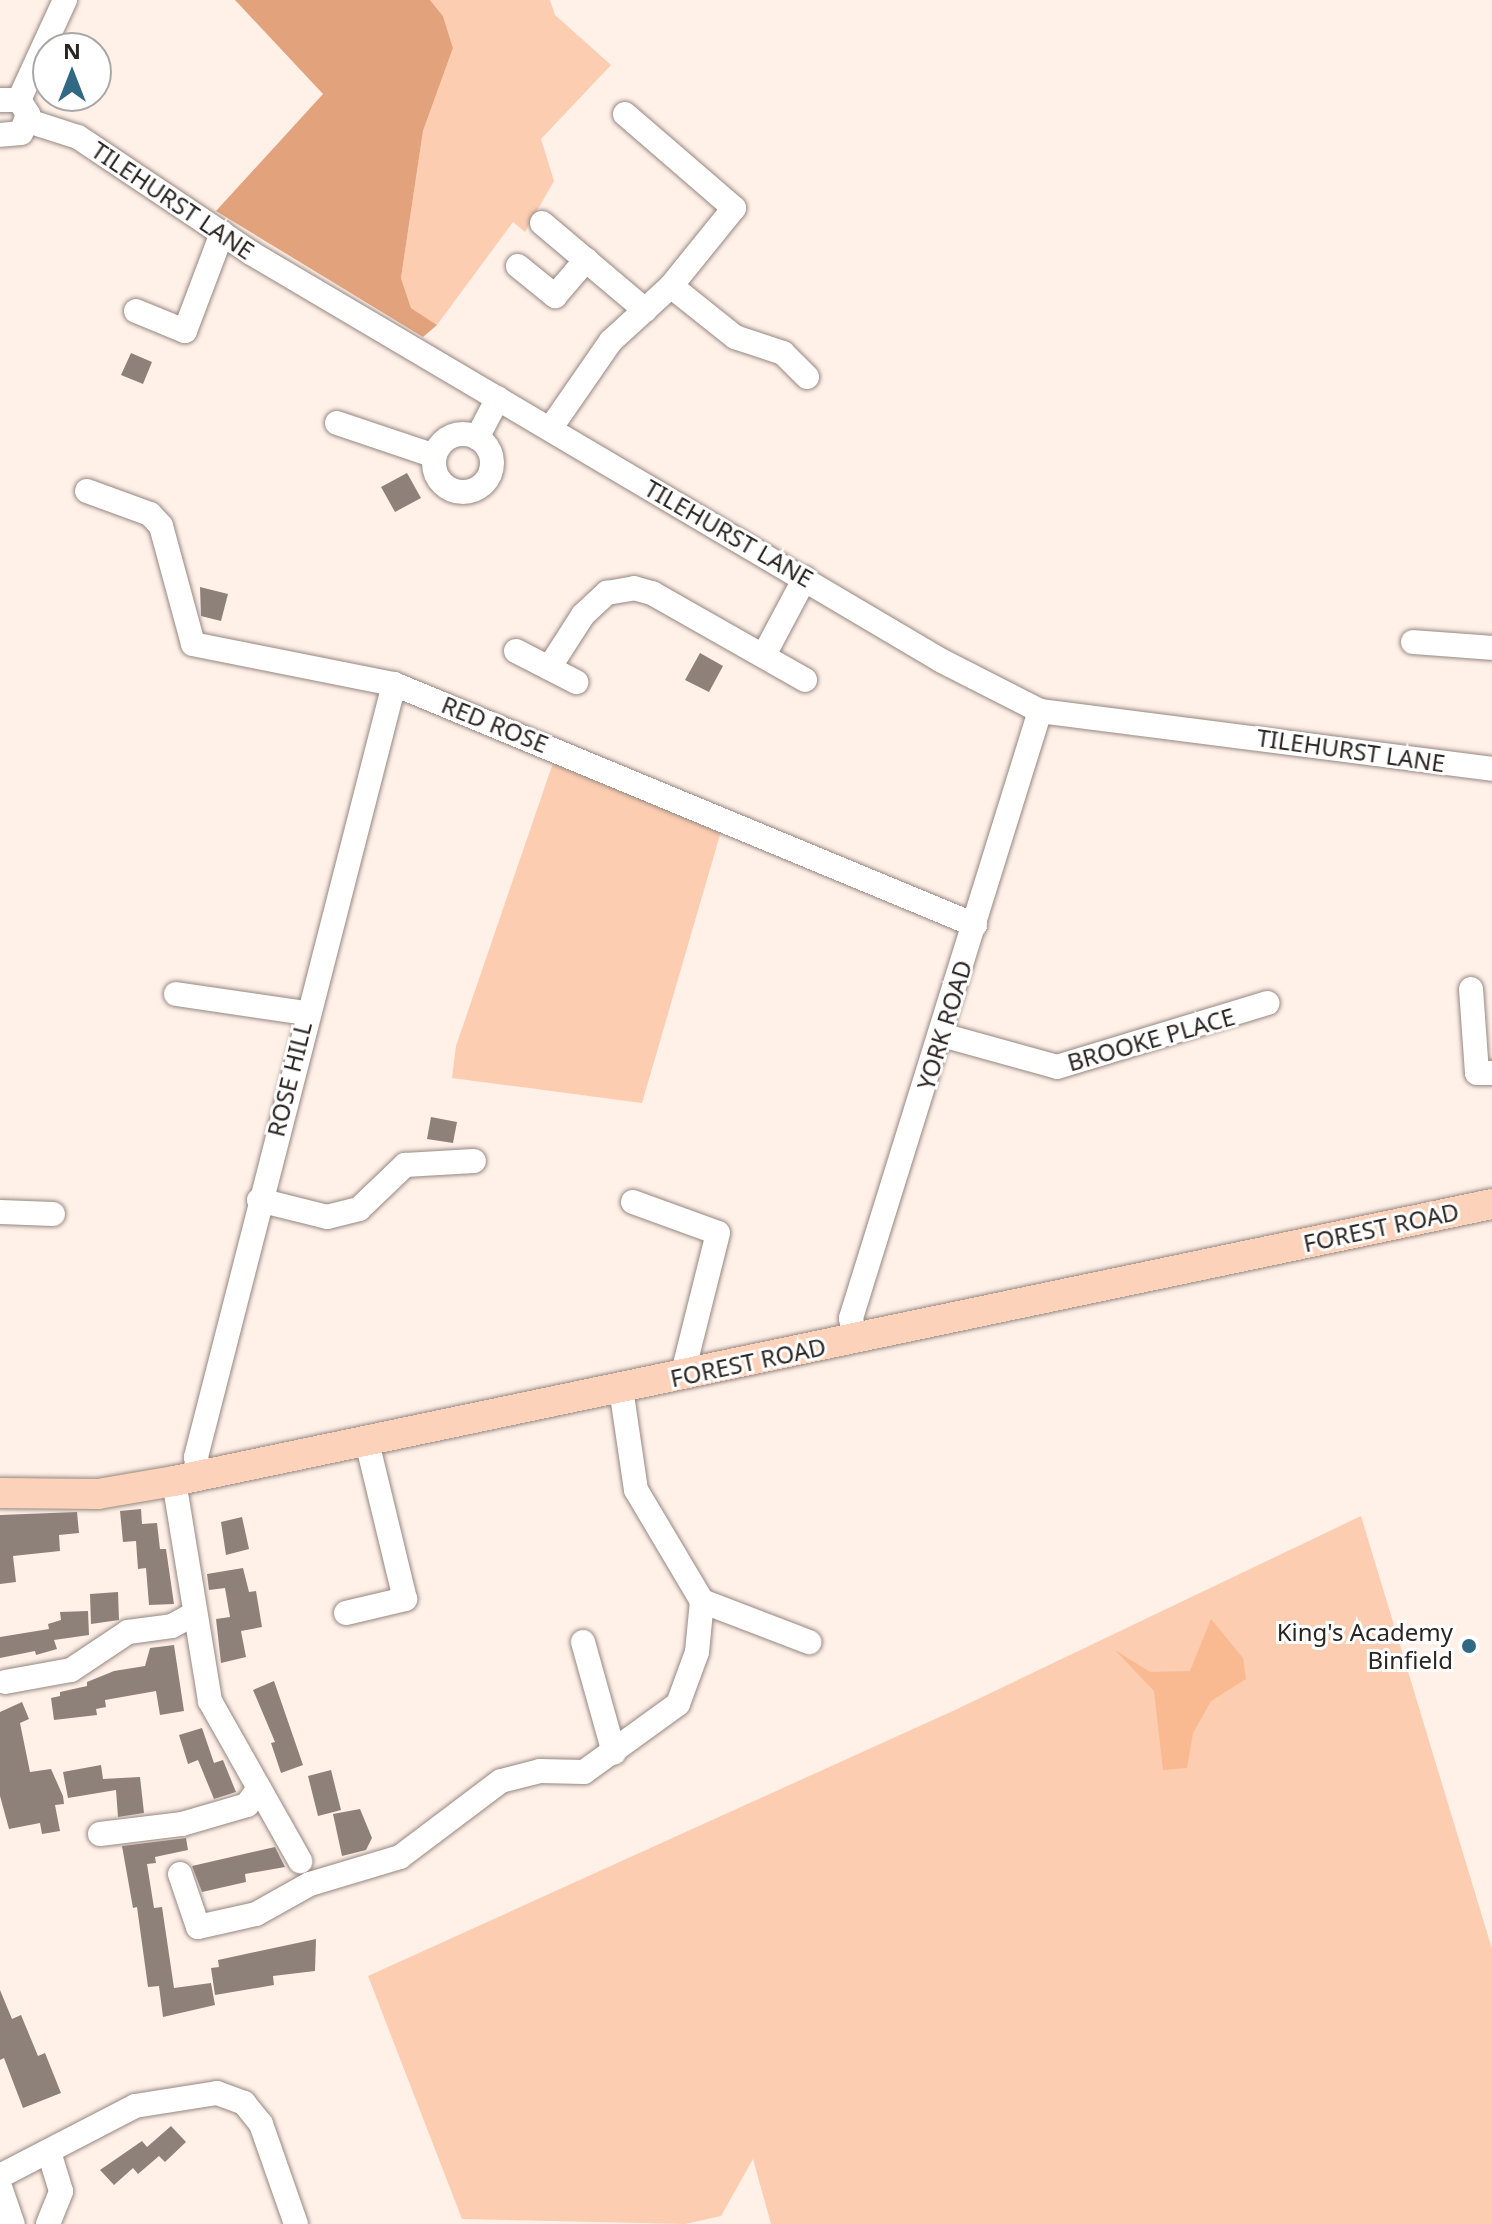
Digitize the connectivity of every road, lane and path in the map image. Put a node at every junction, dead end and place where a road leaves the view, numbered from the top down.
1 (65, 0) edge
2 (16, 107) edge
3 (625, 114) dead end
4 (1, 144) edge
5 (542, 223) dead end
6 (222, 233) junction
7 (586, 260) junction
8 (518, 266) dead end
9 (671, 286) junction
10 (645, 310) junction
11 (136, 311) dead end
12 (807, 377) dead end
13 (498, 398) junction
14 (337, 423) dead end
15 (550, 429) junction
16 (477, 438) junction
17 (435, 456) junction
18 (87, 491) dead end
19 (805, 578) junction
20 (1413, 642) dead end
21 (1492, 648) edge
22 (516, 651) dead end
23 (764, 655) junction
24 (549, 668) junction
25 (805, 680) dead end
26 (576, 682) dead end
27 (394, 684) junction
28 (1040, 711) junction
29 (1492, 769) edge
30 (986, 894) junction
31 (944, 909) junction
32 (975, 925) junction
33 (1471, 989) dead end
34 (176, 994) dead end
35 (1268, 1003) dead end
36 (305, 1013) junction
37 (942, 1035) junction
38 (1492, 1073) edge
39 (474, 1161) dead end
40 (259, 1200) junction
41 (633, 1202) dead end
42 (1492, 1204) edge
43 (0, 1212) edge
44 (53, 1214) dead end
45 (855, 1339) junction
46 (682, 1376) junction
47 (621, 1388) junction
48 (367, 1442) junction
49 (187, 1478) junction
50 (0, 1493) edge
51 (702, 1601) junction
52 (195, 1613) junction
53 (346, 1613) dead end
54 (583, 1642) dead end
55 (809, 1642) dead end
56 (5, 1682) dead end
57 (614, 1753) junction
58 (258, 1789) junction
59 (100, 1834) dead end
60 (300, 1861) dead end
61 (180, 1874) dead end
62 (50, 2154) junction
63 (0, 2176) edge
64 (0, 2187) edge
65 (13, 2224) edge
66 (48, 2224) edge
67 (296, 2224) edge

1 - 2 street
2 - 4 street
2 - 6 street, TILEHURST LANE
3 - 9 street
5 - 7 street
6 - 11 street
6 - 13 street, TILEHURST LANE
7 - 8 street
7 - 10 street
9 - 10 street
9 - 12 street
10 - 15 street
13 - 15 street, TILEHURST LANE
13 - 16 street
14 - 17 street
15 - 19 street, TILEHURST LANE
16 - 17 street
16 - 17 street
18 - 27 street, RED ROSE
19 - 23 street
19 - 28 street, TILEHURST LANE
20 - 21 street
22 - 24 street
23 - 24 street
23 - 25 street
24 - 26 street
27 - 31 street, RED ROSE
27 - 36 street, ROSE HILL
28 - 29 street, TILEHURST LANE
28 - 30 street, YORK ROAD
30 - 31 street
30 - 32 street, YORK ROAD
31 - 32 street, RED ROSE
32 - 37 street, YORK ROAD
33 - 38 street
34 - 36 street
35 - 37 street, BROOKE PLACE
36 - 40 street, ROSE HILL
37 - 45 street, YORK ROAD
39 - 40 street
40 - 49 street, ROSE HILL
41 - 46 street
42 - 45 main road, FOREST ROAD
43 - 44 street
45 - 46 main road, FOREST ROAD
46 - 47 main road, FOREST ROAD
47 - 48 main road, FOREST ROAD
47 - 51 street
48 - 49 main road, FOREST ROAD
48 - 53 street
49 - 50 main road, FOREST ROAD
49 - 52 street, ROSE HILL
51 - 55 street
51 - 57 street
52 - 56 street
52 - 58 street, ROSE HILL
54 - 57 street
57 - 61 street
58 - 59 street
58 - 60 street, ROSE HILL
62 - 63 street
62 - 66 street
62 - 67 street
64 - 65 street

